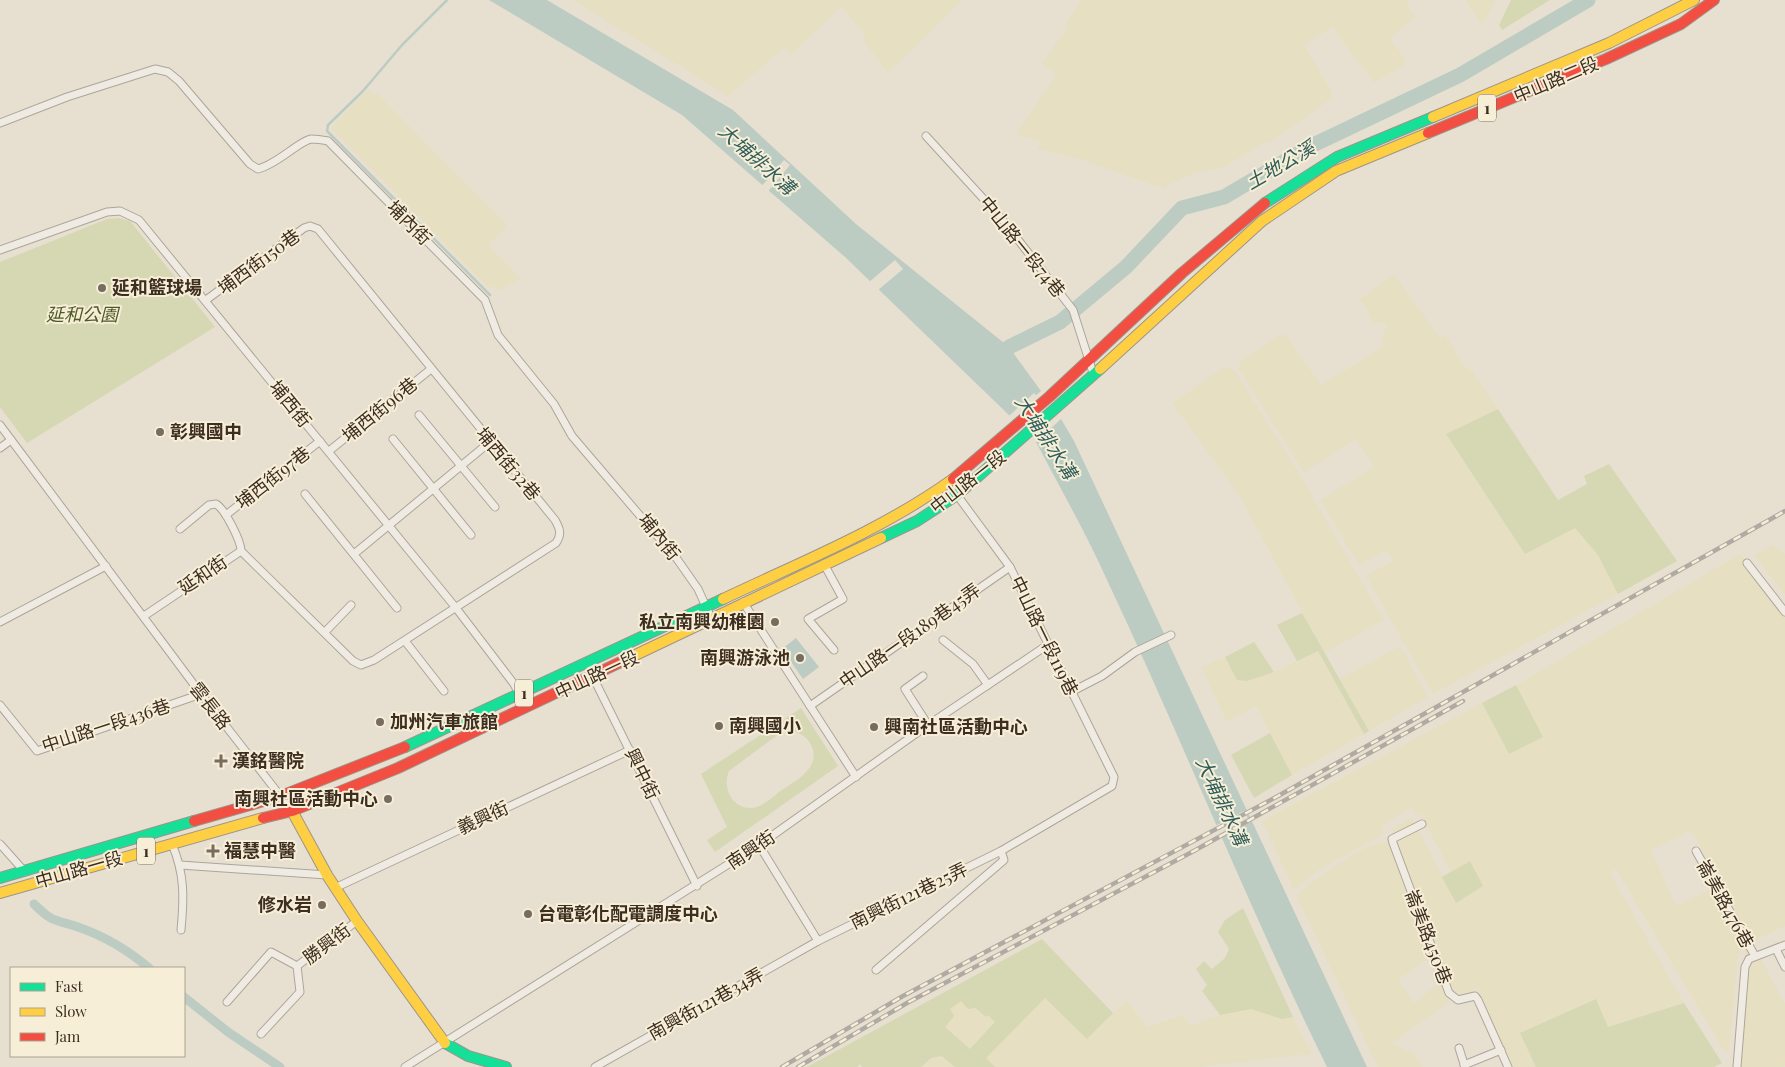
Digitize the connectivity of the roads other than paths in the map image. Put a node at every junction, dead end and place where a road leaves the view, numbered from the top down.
1 (1694, 0) edge
2 (1714, 0) edge
3 (0, 123) edge
4 (926, 136) dead end
5 (313, 227) joint
6 (0, 250) edge
7 (206, 300) junction
8 (1088, 360) junction
9 (431, 369) junction
10 (1093, 373) junction
11 (419, 416) dead end
12 (0, 425) edge
13 (393, 439) dead end
14 (11, 440) junction
15 (320, 442) junction
16 (490, 442) junction
17 (0, 448) edge
18 (329, 451) junction
19 (461, 467) junction
20 (433, 489) junction
21 (305, 494) dead end
22 (957, 495) junction
23 (495, 507) dead end
24 (226, 515) junction
25 (390, 525) junction
26 (180, 529) dead end
27 (471, 534) dead end
28 (241, 551) junction
29 (354, 554) junction
30 (1746, 562) dead end
31 (824, 564) junction
32 (106, 566) junction
33 (1010, 567) junction
34 (743, 602) junction
35 (351, 605) dead end
36 (706, 607) junction
37 (397, 608) dead end
38 (456, 608) junction
39 (1785, 612) edge
40 (144, 616) junction
41 (712, 620) junction
42 (0, 622) edge
43 (325, 632) junction
44 (1169, 636) dead end
45 (942, 640) dead end
46 (405, 641) junction
47 (1049, 644) junction
48 (834, 650) dead end
49 (589, 662) junction
50 (922, 676) dead end
51 (593, 677) junction
52 (988, 685) junction
53 (444, 690) dead end
54 (1071, 692) junction
55 (201, 694) junction
56 (519, 695) junction
57 (0, 705) edge
58 (810, 706) junction
59 (526, 708) junction
60 (928, 724) junction
61 (630, 750) junction
62 (856, 777) junction
63 (1112, 786) joint
64 (281, 796) junction
65 (292, 811) junction
66 (1422, 824) dead end
67 (0, 844) edge
68 (172, 844) junction
69 (759, 845) junction
70 (1001, 851) junction
71 (1696, 851) dead end
72 (180, 864) junction
73 (26, 872) junction
74 (327, 875) junction
75 (0, 878) edge
76 (697, 886) junction
77 (336, 887) junction
78 (0, 893) edge
79 (357, 921) junction
80 (181, 930) dead end
81 (818, 941) junction
82 (1785, 945) edge
83 (1776, 949) junction
84 (1755, 956) junction
85 (297, 966) junction
86 (1785, 967) edge
87 (876, 970) dead end
88 (227, 1002) dead end
89 (261, 1034) dead end
90 (444, 1043) junction
91 (1459, 1048) dead end
92 (1500, 1050) junction
93 (1464, 1066) edge
94 (405, 1067) edge
95 (506, 1067) edge
96 (595, 1067) edge
97 (1508, 1067) edge
98 (1737, 1067) edge

1 - 8 main road, 中山路二段 / 1
2 - 10 main road, 中山路二段 / 1
3 - 36 street, 埔內街
4 - 8 street, 中山路一段74巷
5 - 7 street, 埔西街150巷
5 - 9 street, 埔西街32巷
6 - 7 street, 埔西街
7 - 15 street, 埔西街
8 - 10 street, 中山路一段74巷
8 - 36 main road, 中山路一段 / 1
9 - 16 street, 埔西街32巷
9 - 18 street, 埔西街96巷
10 - 22 main road, 中山路一段 / 1
11 - 19 street
12 - 14 street, 雲長路
13 - 20 street
14 - 17 street
14 - 32 street, 雲長路
15 - 18 street, 埔西街
15 - 24 street, 埔西街97巷
16 - 19 street
16 - 38 street, 埔西街32巷
18 - 25 street, 埔西街
19 - 20 street
19 - 23 street
20 - 25 street
20 - 27 street
21 - 29 street
22 - 31 main road, 中山路一段 / 1
22 - 33 street, 中山路一段119巷
24 - 26 street, 埔西街97巷
24 - 28 street
25 - 29 street
25 - 38 street, 埔西街
28 - 40 street, 延和街
28 - 43 street, 延和街
29 - 37 street
30 - 39 street
31 - 34 main road, 中山路一段 / 1
31 - 48 street
32 - 40 street, 雲長路
32 - 42 street
33 - 47 street, 中山路一段119巷
33 - 58 street, 中山路一段189巷45弄
34 - 41 main road, 中山路一段 / 1
34 - 58 street
35 - 43 street
36 - 41 street, 埔內街
36 - 49 main road, 中山路一段 / 1
38 - 46 street, 延和街
38 - 56 street, 埔西街
40 - 55 street, 雲長路
41 - 51 main road, 中山路一段 / 1
43 - 46 street, 延和街
44 - 54 street
45 - 52 street
46 - 53 street
47 - 52 street, 南興街
47 - 54 street, 中山路一段119巷
49 - 51 street, 興中街
49 - 56 main road, 中山路一段 / 1
50 - 60 street
51 - 59 main road, 中山路一段 / 1
51 - 61 street, 興中街
52 - 60 street, 南興街
54 - 63 street, 中山路一段119巷
55 - 57 street, 中山路一段436巷
55 - 64 street, 雲長路
56 - 59 street, 埔西街
56 - 64 main road, 中山路一段 / 1
58 - 62 street
59 - 65 main road, 中山路一段 / 1
60 - 62 street, 南興街
61 - 76 street, 興中街
61 - 77 street, 義興街
62 - 69 street, 南興街
63 - 70 street, 南興街121巷25弄
64 - 65 street, 雲長路
64 - 73 main road, 中山路一段 / 1
65 - 68 main road, 中山路一段 / 1
65 - 74 main road, 雲長路
66 - 92 street, 崙美路450巷
67 - 73 street
68 - 72 street
68 - 78 main road, 中山路一段 / 1
69 - 76 street, 南興街
69 - 81 street
70 - 81 street, 南興街121巷25弄
70 - 87 street, 南興街121巷25弄
71 - 84 street, 崙美路476巷
72 - 74 street
72 - 80 street
73 - 75 main road, 中山路一段 / 1
74 - 77 main road, 雲長路
76 - 90 street, 南興街
77 - 79 main road, 雲長路
79 - 85 street, 勝興街
79 - 90 main road, 雲長路
81 - 96 street, 南興街121巷34弄
82 - 83 street, 崙美路476巷
83 - 84 street, 崙美路476巷
83 - 86 street, 崙美路476巷
84 - 98 street, 崙美路476巷
85 - 88 street
85 - 89 street
90 - 94 street, 南興街
90 - 95 main road
91 - 93 street
92 - 93 street
92 - 97 street, 崙美路450巷

